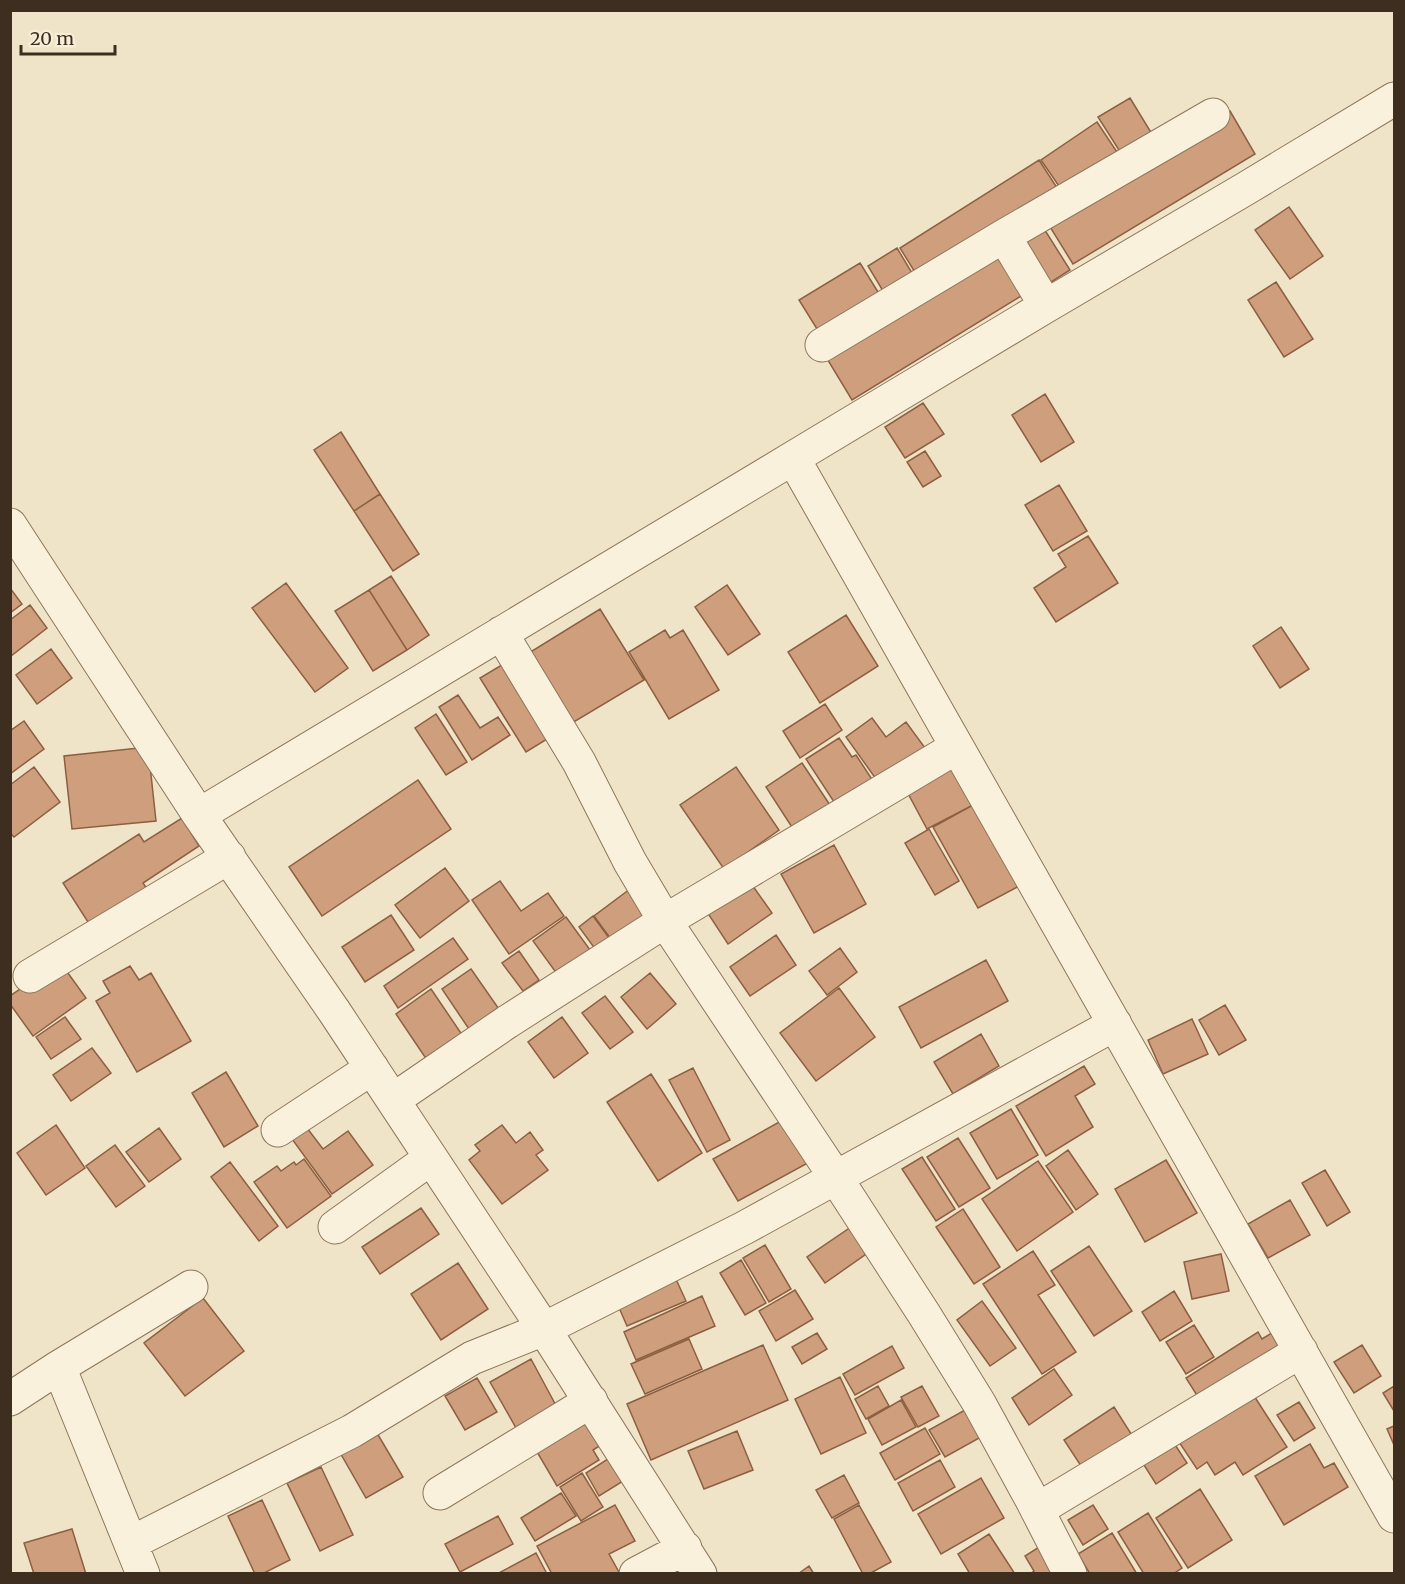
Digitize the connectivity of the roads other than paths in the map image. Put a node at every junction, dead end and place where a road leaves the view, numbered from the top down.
1 (1395, 99) edge
2 (1213, 115) dead end
3 (1005, 236) junction
4 (1046, 306) junction
5 (822, 345) dead end
6 (793, 458) junction
7 (10, 525) edge
8 (501, 633) junction
9 (957, 747) junction
10 (199, 815) junction
11 (229, 857) junction
12 (665, 921) junction
13 (30, 976) dead end
14 (1115, 1024) junction
15 (372, 1068) junction
16 (393, 1100) junction
17 (278, 1130) dead end
18 (431, 1158) junction
19 (836, 1178) junction
20 (335, 1227) dead end
21 (191, 1287) dead end
22 (544, 1329) junction
23 (1300, 1351) junction
24 (59, 1367) junction
25 (10, 1399) edge
26 (591, 1401) junction
27 (440, 1493) dead end
28 (1037, 1510) junction
29 (1395, 1516) edge
30 (131, 1543) junction
31 (692, 1561) edge
32 (143, 1574) edge
33 (636, 1574) edge
34 (1070, 1574) edge

1 - 4 street
2 - 3 street
3 - 4 street
3 - 5 street
4 - 6 street
6 - 8 street
6 - 9 street
7 - 10 street
8 - 10 street
8 - 12 street
9 - 12 street
9 - 14 street
10 - 11 street
11 - 13 street
11 - 15 street
12 - 16 street
12 - 19 street
14 - 19 street
14 - 23 street
15 - 16 street
15 - 17 street
16 - 18 street
18 - 20 street
18 - 22 street
19 - 22 street
19 - 28 street
21 - 24 street
22 - 26 street
22 - 30 street
23 - 28 street
23 - 29 street
24 - 25 street
24 - 30 street
26 - 27 street
26 - 31 street
28 - 34 street
30 - 32 street
31 - 33 street

